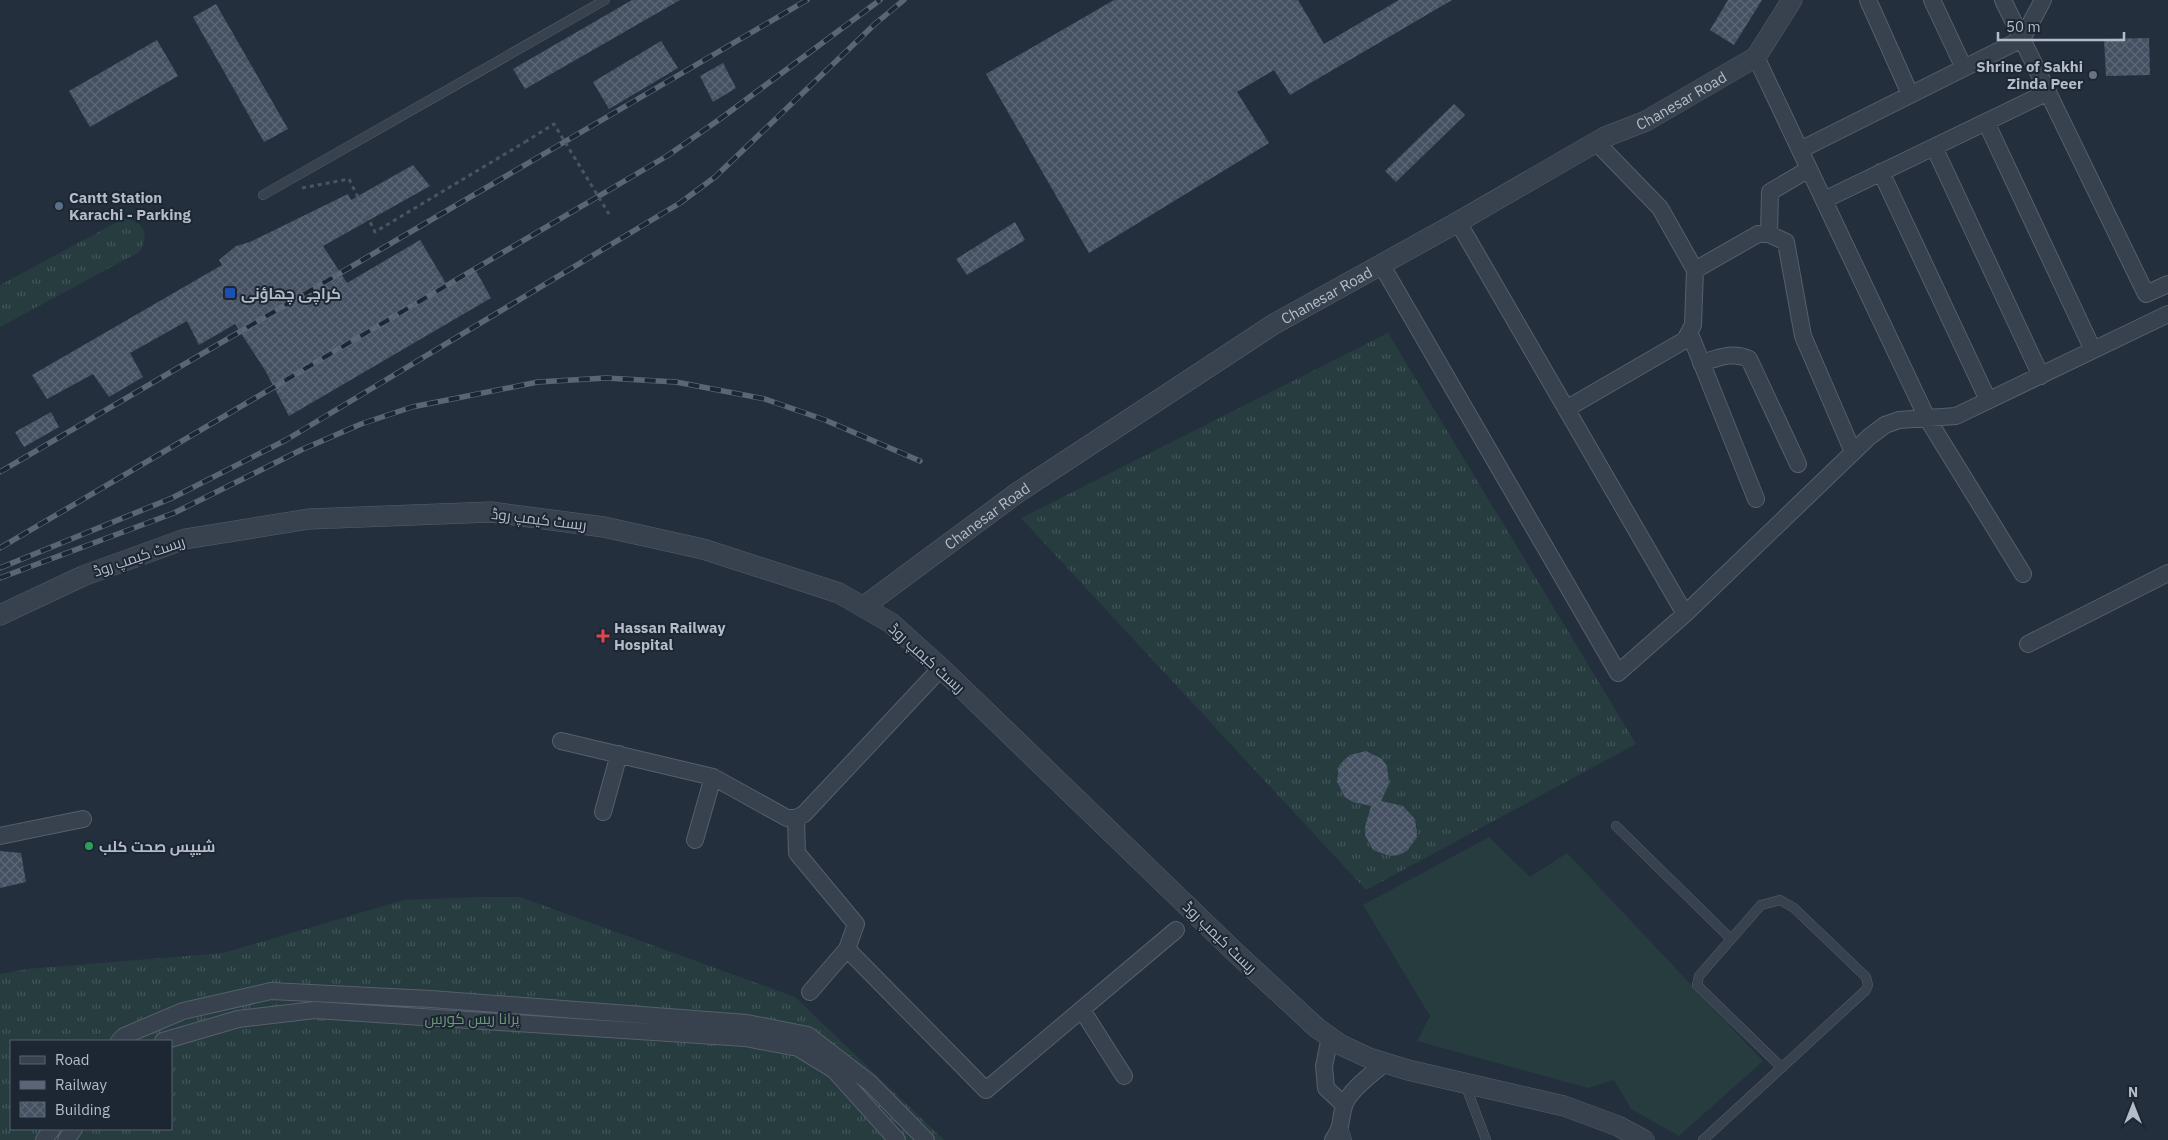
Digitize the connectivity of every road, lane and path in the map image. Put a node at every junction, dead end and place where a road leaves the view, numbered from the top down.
1 (605, 0) edge
2 (1792, 0) edge
3 (1868, 0) edge
4 (1932, 0) edge
5 (2003, 0) edge
6 (2043, 0) edge
7 (2022, 38) junction
8 (1756, 57) junction
9 (1964, 68) junction
10 (2048, 92) junction
11 (1910, 94) junction
12 (1986, 122) junction
13 (1597, 143) junction
14 (1934, 147) junction
15 (1800, 150) junction
16 (1809, 169) junction
17 (1881, 172) junction
18 (292, 190) dead end
19 (263, 195) dead end
20 (1824, 200) junction
21 (609, 214) dead end
22 (1458, 222) junction
23 (1769, 234) junction
24 (1381, 264) junction
25 (1695, 270) junction
26 (2168, 284) edge
27 (2168, 314) edge
28 (1690, 334) junction
29 (2093, 350) junction
30 (1702, 363) junction
31 (2041, 376) junction
32 (1988, 400) junction
33 (1566, 410) junction
34 (1927, 418) junction
35 (1853, 452) junction
36 (1798, 464) dead end
37 (1756, 500) dead end
38 (2168, 572) edge
39 (2023, 574) dead end
40 (863, 607) junction
41 (1685, 614) junction
42 (0, 615) edge
43 (2028, 644) dead end
44 (941, 668) junction
45 (561, 741) dead end
46 (619, 754) junction
47 (713, 777) junction
48 (603, 812) dead end
49 (796, 818) junction
50 (83, 819) dead end
51 (1616, 826) dead end
52 (0, 836) edge
53 (695, 840) dead end
54 (1176, 930) dead end
55 (1731, 940) junction
56 (848, 949) junction
57 (810, 992) dead end
58 (1082, 1010) junction
59 (1330, 1037) junction
60 (120, 1040) edge
61 (166, 1040) edge
62 (1385, 1063) junction
63 (1782, 1068) junction
64 (1124, 1076) dead end
65 (1465, 1083) junction
66 (1344, 1105) junction
67 (1344, 1133) edge
68 (897, 1140) edge
69 (926, 1140) edge
70 (1329, 1140) edge
71 (1333, 1140) edge
72 (1486, 1140) edge
73 (1644, 1140) edge
74 (1703, 1140) edge

1 - 19 lane
2 - 8 street, Chanesar Road
3 - 11 street
4 - 9 street
5 - 7 street
6 - 7 street
7 - 9 street
7 - 10 street
8 - 13 street, Chanesar Road
8 - 15 street
9 - 11 street
10 - 12 street
10 - 26 street
11 - 15 street
12 - 14 street
12 - 29 street
13 - 22 street, Chanesar Road
13 - 25 street
14 - 17 street
14 - 31 street
15 - 16 street
16 - 20 street
16 - 23 street
17 - 20 street
17 - 32 street
18 - 21 path, bridge
20 - 34 street
22 - 24 street, Chanesar Road
22 - 33 street
23 - 25 street
23 - 35 street
24 - 40 street, Chanesar Road
24 - 41 street
25 - 28 street
27 - 29 street
28 - 30 street
28 - 33 street
29 - 31 street
30 - 36 street
30 - 37 street
31 - 32 street
32 - 34 street
33 - 41 street
34 - 35 street
34 - 39 street
35 - 41 street
38 - 43 street
40 - 42 street, ریسٹ کیمپ روڈ
40 - 44 street, ریسٹ کیمپ روڈ
44 - 49 street
44 - 59 street, ریسٹ کیمپ روڈ
45 - 46 street
46 - 47 street
46 - 48 street
47 - 49 street
47 - 53 street
49 - 56 street
50 - 52 street
51 - 55 lane
54 - 58 street
55 - 63 lane
55 - 63 lane
56 - 57 street
56 - 58 street
58 - 64 street
59 - 62 street, ریسٹ کیمپ روڈ
59 - 66 street
60 - 69 street
61 - 68 street
62 - 65 street, ریسٹ کیمپ روڈ
62 - 66 street
63 - 74 lane
65 - 72 lane
65 - 73 street, ریسٹ کیمپ روڈ
66 - 67 street
67 - 70 street
67 - 71 street

